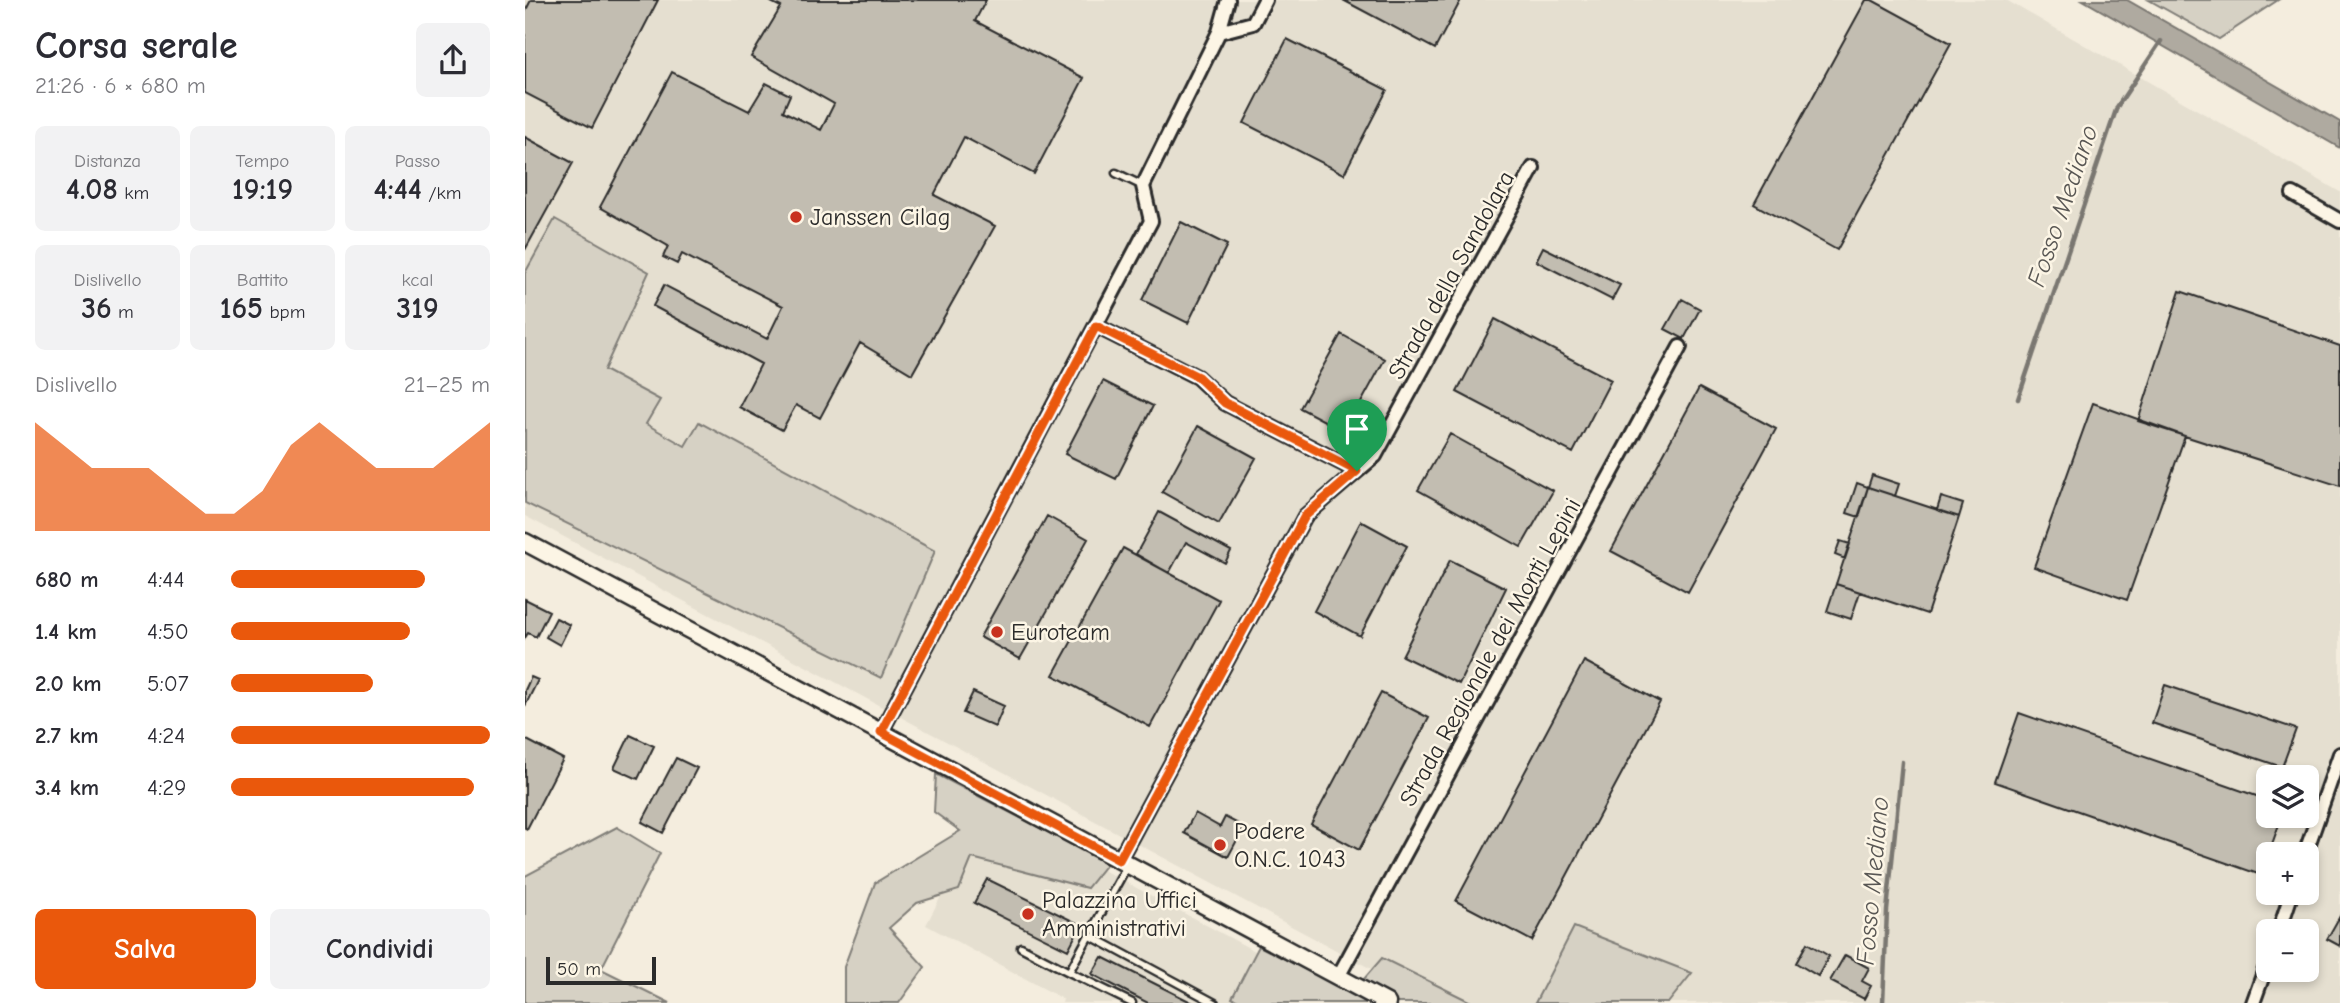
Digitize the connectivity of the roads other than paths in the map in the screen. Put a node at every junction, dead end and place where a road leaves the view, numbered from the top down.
1 (1228, 0) edge
2 (1265, 0) edge
3 (1219, 32) junction
4 (1533, 168) dead end
5 (1116, 173) dead end
6 (1143, 186) junction
7 (2293, 194) dead end
8 (2340, 221) edge
9 (1096, 326) junction
10 (1680, 347) dead end
11 (1357, 471) junction
12 (525, 542) edge
13 (881, 732) junction
14 (2340, 754) edge
15 (2309, 842) edge
16 (1123, 862) junction
17 (1089, 935) junction
18 (1021, 947) dead end
19 (1069, 972) junction
20 (1338, 977) junction
21 (2260, 982) edge
22 (1132, 1003) edge
23 (1215, 1003) edge
24 (1387, 1003) edge
25 (2253, 1003) edge

1 - 3 street
2 - 3 street
3 - 6 street
4 - 11 street, Strada della Sandolara
5 - 6 lane
6 - 9 street
7 - 8 street
9 - 11 street
9 - 13 street
10 - 20 street, Strada Regionale dei Monti Lepini
11 - 16 street, Strada della Sandolara
12 - 13 main road
13 - 16 main road
14 - 15 street
16 - 17 lane
16 - 20 main road
17 - 19 lane
17 - 23 lane
18 - 19 lane
19 - 22 lane
20 - 24 main road
21 - 25 street

